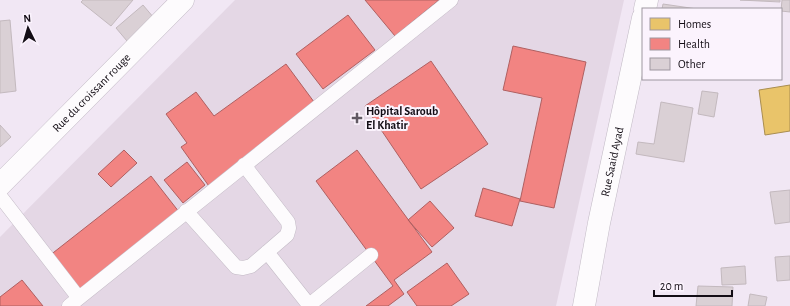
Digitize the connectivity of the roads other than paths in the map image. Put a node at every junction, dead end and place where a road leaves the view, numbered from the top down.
1 (183, 0) edge
2 (451, 0) edge
3 (642, 23) edge
4 (244, 165) junction
5 (0, 185) edge
6 (0, 196) edge
7 (186, 211) junction
8 (267, 252) junction
9 (371, 255) dead end
10 (73, 302) edge
11 (308, 306) edge
12 (584, 306) edge

1 - 5 main road, Rue du croissanr rouge
2 - 4 lane
3 - 12 main road, Rue Saaid Ayad
4 - 7 lane
4 - 8 lane
6 - 10 lane
7 - 8 lane
7 - 10 lane
8 - 11 lane
9 - 11 lane

